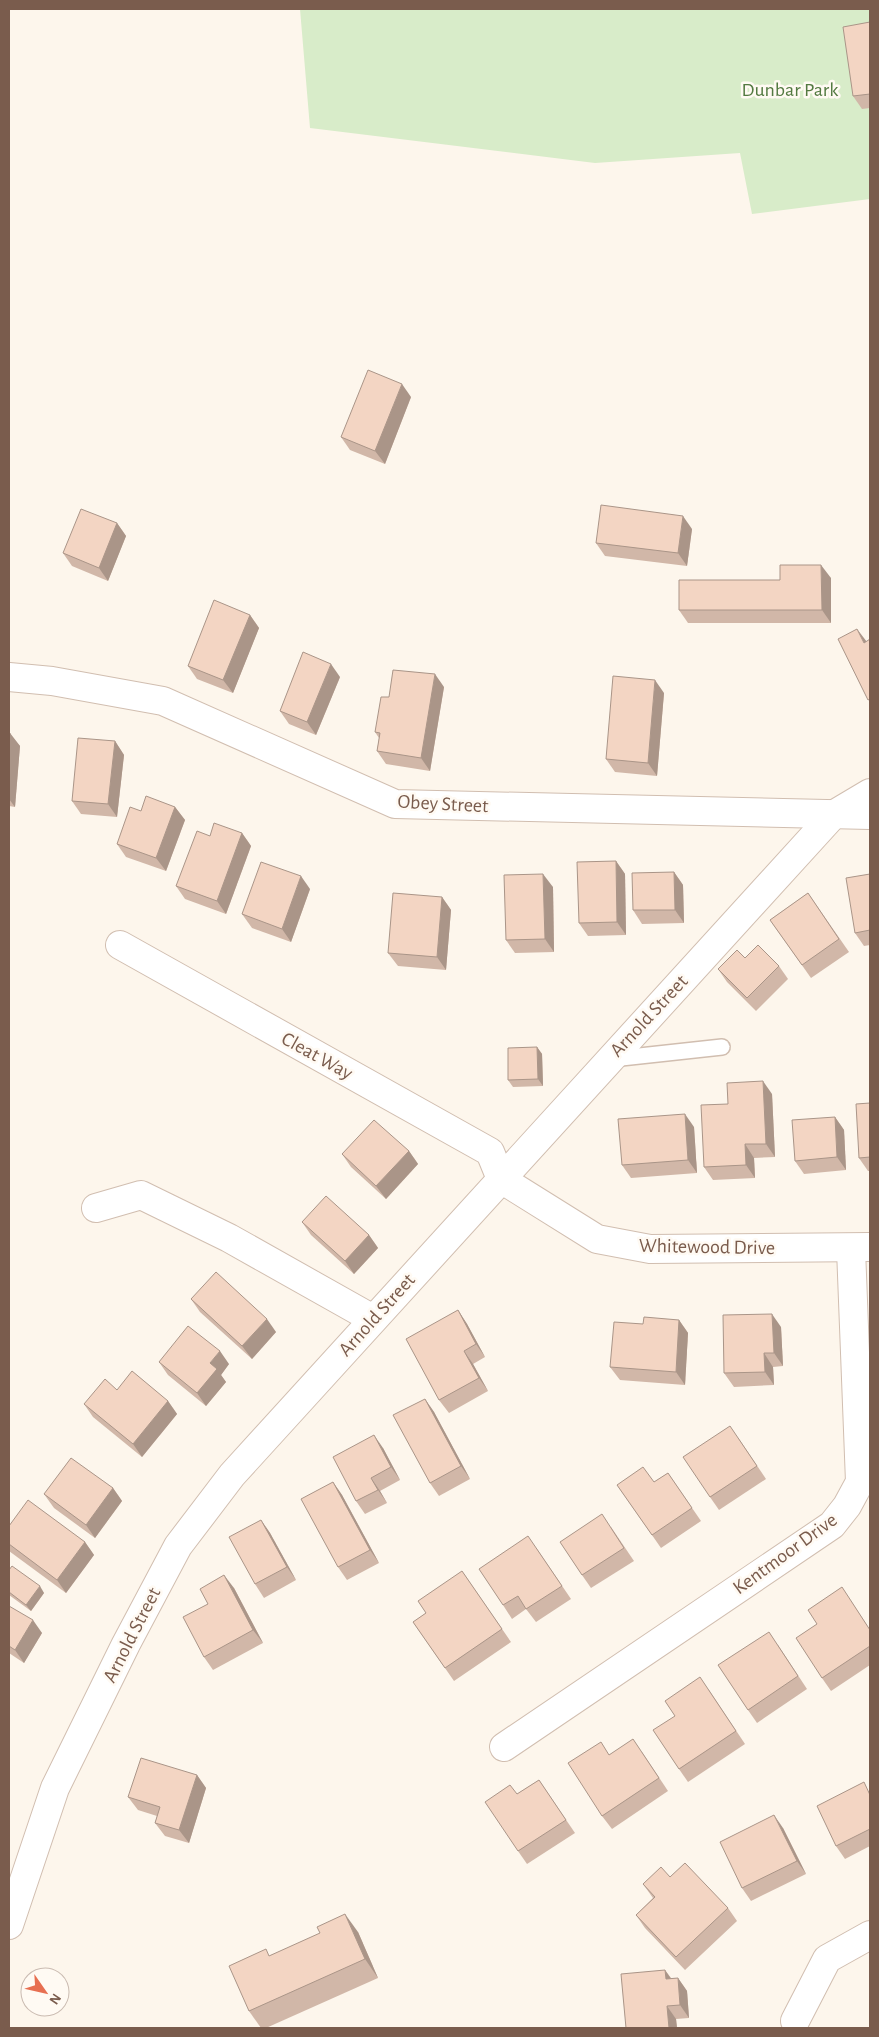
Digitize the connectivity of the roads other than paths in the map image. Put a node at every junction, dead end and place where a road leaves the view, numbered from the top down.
1 (9, 677) edge
2 (870, 793) edge
3 (833, 815) junction
4 (870, 815) edge
5 (120, 945) dead end
6 (722, 1047) dead end
7 (608, 1060) junction
8 (501, 1179) junction
9 (96, 1208) dead end
10 (861, 1248) edge
11 (373, 1319) junction
12 (504, 1747) dead end
13 (9, 1925) edge
14 (870, 1935) edge
15 (795, 2021) dead end

1 - 3 street, Obey Street
2 - 3 street, Arnold Street
3 - 4 street, Obey Street
3 - 7 street, Arnold Street
5 - 8 street, Cleat Way
6 - 7 lane
7 - 8 street, Arnold Street
8 - 10 street, Whitewood Drive
8 - 11 street, Arnold Street
9 - 11 street
10 - 12 street, Kentmoor Drive
11 - 13 street, Arnold Street
14 - 15 street

